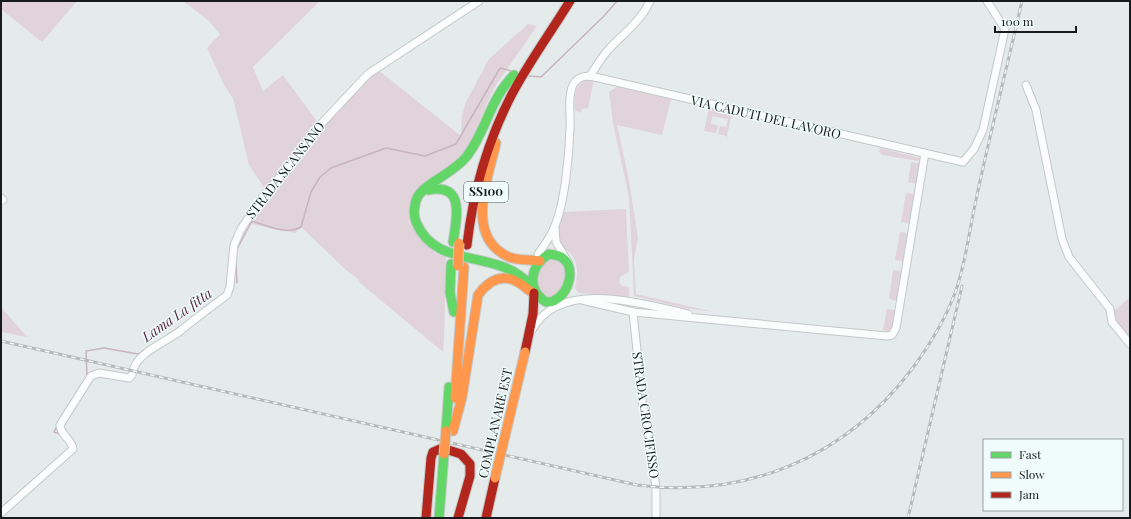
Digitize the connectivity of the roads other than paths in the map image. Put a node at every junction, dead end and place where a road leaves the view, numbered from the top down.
1 (480, 1) edge
2 (562, 1) edge
3 (570, 1) edge
4 (576, 1) edge
5 (650, 1) edge
6 (987, 1) edge
7 (548, 36) junction
8 (590, 76) junction
9 (516, 82) junction
10 (1026, 85) dead end
11 (925, 153) junction
12 (423, 191) junction
13 (555, 226) junction
14 (460, 244) junction
15 (536, 258) junction
16 (568, 265) junction
17 (458, 266) junction
18 (510, 268) junction
19 (534, 290) junction
20 (560, 298) junction
21 (606, 299) junction
22 (582, 300) junction
23 (633, 312) junction
24 (720, 320) junction
25 (530, 333) junction
26 (1130, 344) edge
27 (450, 432) junction
28 (448, 455) junction
29 (1, 513) edge
30 (486, 517) edge
31 (426, 518) edge
32 (439, 518) edge
33 (447, 518) edge
34 (458, 518) edge
35 (656, 518) edge

1 - 29 street, STRADA SCANSANO
2 - 9 main road, SS100
3 - 7 main road, SS100
4 - 7 main road
5 - 8 street
6 - 11 street, VIA CADUTI DEL LAVORO
7 - 9 main road, SS100
8 - 11 street, VIA CADUTI DEL LAVORO
8 - 13 street
9 - 12 main road, SS100
9 - 14 main road, SS100
9 - 15 main road, SS100
10 - 26 street
11 - 24 street
12 - 14 main road, SS100
12 - 18 main road
13 - 15 street
13 - 16 street
14 - 17 main road, SS100
14 - 17 main road, SS100
15 - 16 main road
15 - 18 main road
15 - 19 main road
16 - 20 main road
17 - 27 main road, SS100
17 - 27 main road, SS100
18 - 19 main road
19 - 20 main road
19 - 25 main road, COMPLANARE EST
19 - 27 main road, SS100
20 - 21 street
21 - 22 street
21 - 24 street
22 - 23 street
22 - 25 street
23 - 24 street
23 - 35 street, STRADA CROCIFISSO
25 - 30 main road, COMPLANARE EST, bridge
27 - 28 main road, SS100
28 - 32 main road, SS100
28 - 33 main road, SS100
31 - 34 main road

